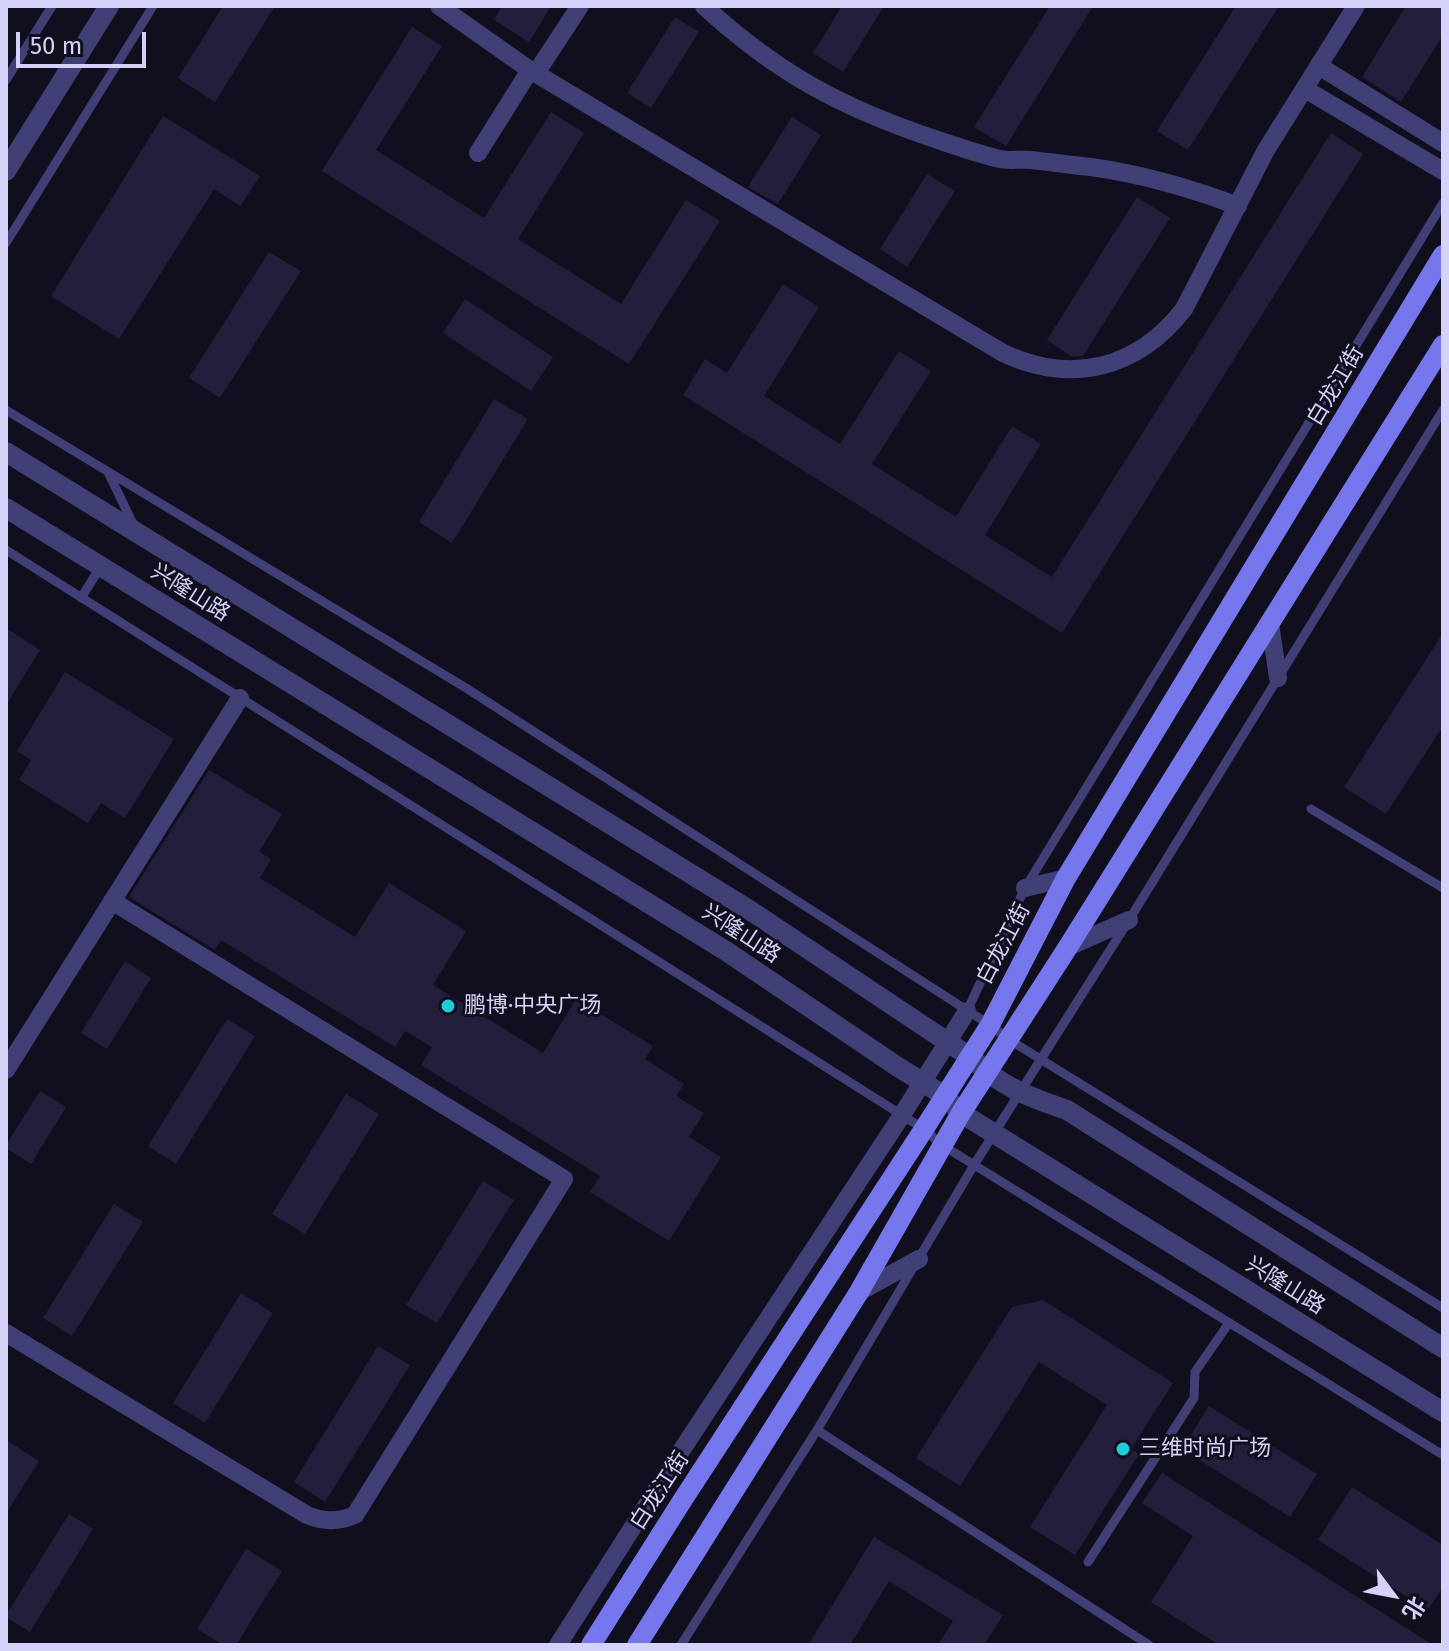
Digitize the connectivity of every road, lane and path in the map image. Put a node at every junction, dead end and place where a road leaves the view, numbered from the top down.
1 (52, 6) edge
2 (109, 6) edge
3 (153, 6) edge
4 (580, 6) edge
5 (704, 6) edge
6 (1356, 6) edge
7 (445, 8) edge
8 (1319, 66) junction
9 (533, 72) junction
10 (6, 80) edge
11 (1305, 89) junction
12 (1443, 143) edge
13 (478, 153) dead end
14 (6, 171) edge
15 (1443, 171) edge
16 (1443, 203) edge
17 (1238, 206) junction
18 (6, 243) edge
19 (1443, 255) edge
20 (1443, 345) edge
21 (6, 410) edge
22 (1443, 410) edge
23 (6, 452) edge
24 (108, 472) junction
25 (6, 508) edge
26 (137, 533) junction
27 (6, 550) edge
28 (101, 566) junction
29 (81, 598) junction
30 (1270, 623) junction
31 (1278, 678) junction
32 (240, 698) junction
33 (1311, 809) dead end
34 (1066, 878) junction
35 (1025, 888) junction
36 (1443, 888) edge
37 (112, 901) junction
38 (1129, 920) junction
39 (1068, 947) junction
40 (967, 1011) junction
41 (990, 1025) junction
42 (1008, 1039) junction
43 (947, 1043) junction
44 (970, 1057) junction
45 (1040, 1059) junction
46 (6, 1070) edge
47 (986, 1073) junction
48 (922, 1082) junction
49 (1019, 1093) junction
50 (945, 1096) junction
51 (961, 1113) junction
52 (902, 1115) junction
53 (924, 1129) junction
54 (994, 1133) junction
55 (942, 1145) junction
56 (974, 1165) junction
57 (855, 1234) junction
58 (919, 1259) junction
59 (802, 1268) junction
60 (859, 1292) junction
61 (1443, 1308) edge
62 (1229, 1323) junction
63 (6, 1333) edge
64 (1443, 1348) edge
65 (1443, 1412) edge
66 (817, 1430) junction
67 (683, 1448) junction
68 (1443, 1455) edge
69 (682, 1501) junction
70 (1088, 1562) dead end
71 (558, 1645) edge
72 (591, 1645) edge
73 (637, 1645) edge
74 (681, 1645) edge
75 (1149, 1645) edge

1 - 10 lane
2 - 14 street
3 - 18 lane
4 - 9 street
5 - 17 street
6 - 8 street
7 - 9 street
8 - 11 street
8 - 12 street
9 - 13 street
9 - 17 street
11 - 15 street
11 - 17 street
16 - 35 lane
19 - 34 main road, 白龙江街
20 - 30 main road
21 - 24 lane
22 - 31 lane
23 - 26 street, 兴隆山路
24 - 26 lane
24 - 40 lane
25 - 28 street, 兴隆山路
26 - 43 street, 兴隆山路
27 - 29 lane
28 - 29 lane
28 - 48 street, 兴隆山路
29 - 32 lane
30 - 31 street
30 - 39 main road
31 - 38 lane
32 - 37 street
32 - 52 lane
33 - 36 lane
34 - 35 street
34 - 41 main road, 白龙江街
35 - 40 lane
37 - 46 street
37 - 63 street
38 - 39 street
38 - 45 lane
39 - 42 main road
40 - 41 lane
40 - 43 street, 白龙江街
41 - 42 lane
41 - 44 main road, 白龙江街
42 - 45 lane
42 - 47 main road
43 - 44 street, 兴隆山路
43 - 48 street, 白龙江街
44 - 47 street, 兴隆山路
44 - 50 main road, 白龙江街
45 - 49 lane
45 - 61 lane
47 - 49 street, 兴隆山路
47 - 51 main road
48 - 50 street, 兴隆山路
48 - 52 street, 白龙江街
49 - 54 lane
49 - 64 street, 兴隆山路
50 - 51 street, 兴隆山路
50 - 53 main road, 白龙江街
51 - 54 street, 兴隆山路
51 - 55 main road
52 - 53 lane
52 - 59 street, 白龙江街
53 - 55 lane
53 - 57 main road, 白龙江街
54 - 56 lane
54 - 65 street, 兴隆山路
55 - 56 lane
55 - 60 main road
56 - 58 lane
56 - 62 lane
57 - 59 street
57 - 69 main road, 白龙江街
58 - 60 street
58 - 66 lane
59 - 67 street, 白龙江街
60 - 73 main road
62 - 68 lane
62 - 70 lane
66 - 74 lane
66 - 75 lane
67 - 69 street
67 - 71 street, 白龙江街
69 - 72 main road, 白龙江街

